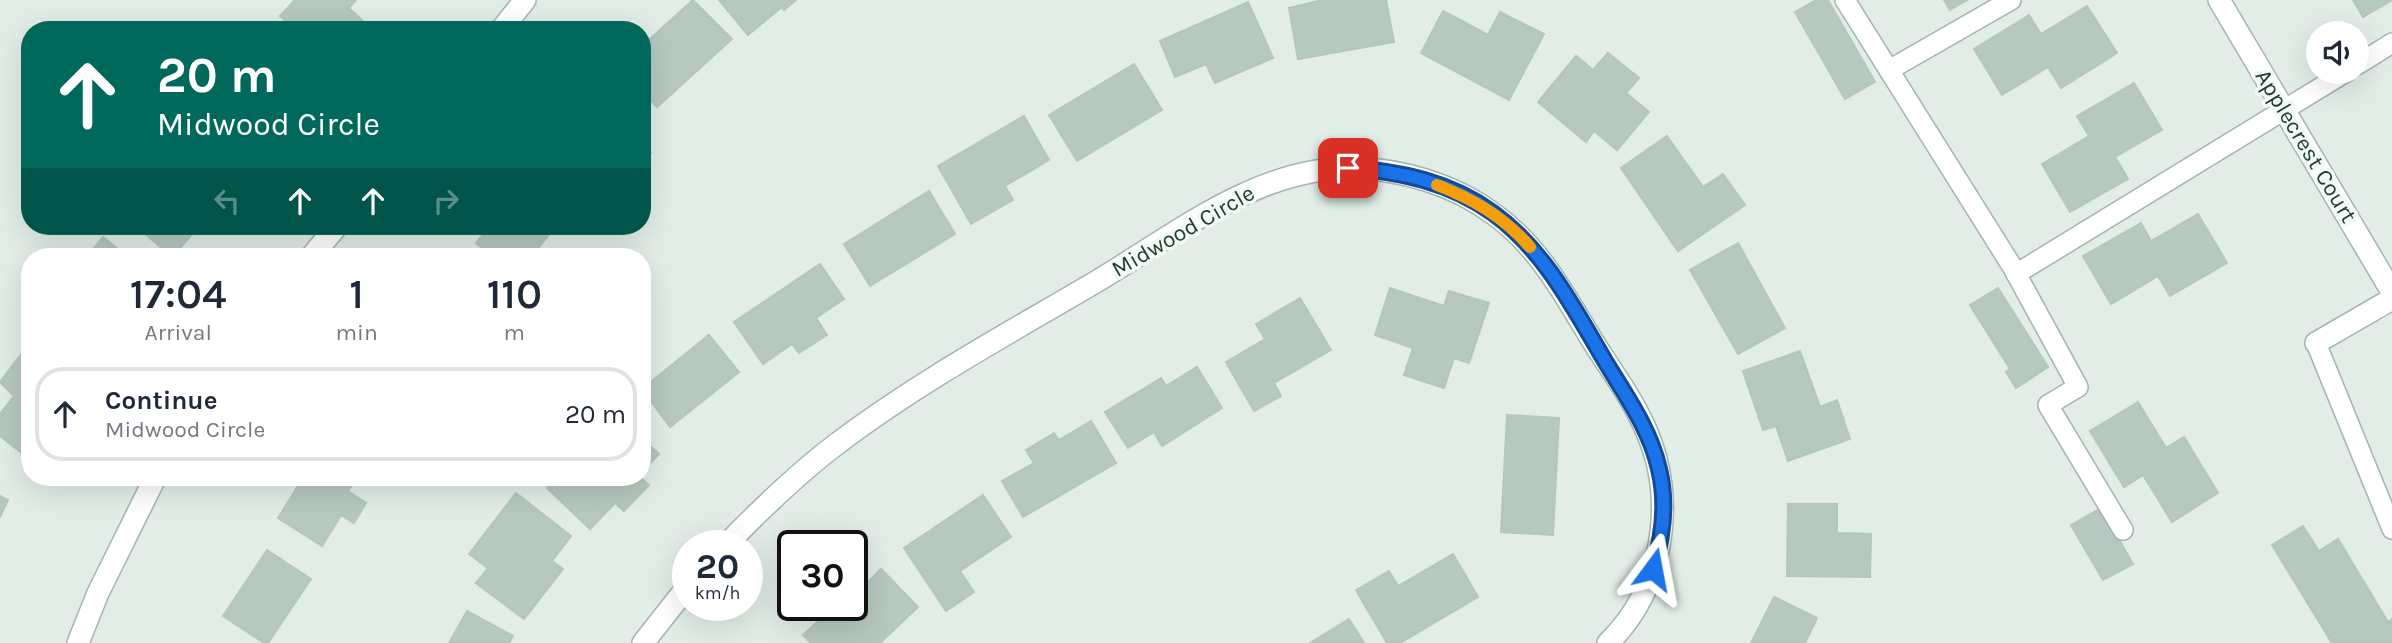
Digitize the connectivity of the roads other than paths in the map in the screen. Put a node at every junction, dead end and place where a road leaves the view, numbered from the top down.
1 (525, 0) edge
2 (1844, 0) edge
3 (2011, 0) edge
4 (2219, 0) edge
5 (508, 21) edge
6 (2392, 43) edge
7 (2369, 57) edge
8 (1889, 70) junction
9 (2327, 84) edge
10 (2285, 110) junction
11 (2016, 274) junction
12 (2392, 292) edge
13 (2392, 299) edge
14 (2316, 343) joint
15 (151, 486) edge
16 (2392, 529) edge
17 (741, 530) edge
18 (2123, 530) dead end
19 (672, 606) edge
20 (78, 643) edge
21 (643, 643) edge
22 (1608, 643) edge

1 - 5 street
2 - 8 lane
3 - 8 lane
4 - 10 street, Applecrest Court
6 - 7 lane
8 - 11 lane
9 - 10 lane
10 - 11 lane
10 - 12 street, Applecrest Court
11 - 18 lane
13 - 14 street
14 - 16 lane
15 - 20 street
17 - 22 street, Midwood Circle
19 - 21 street

